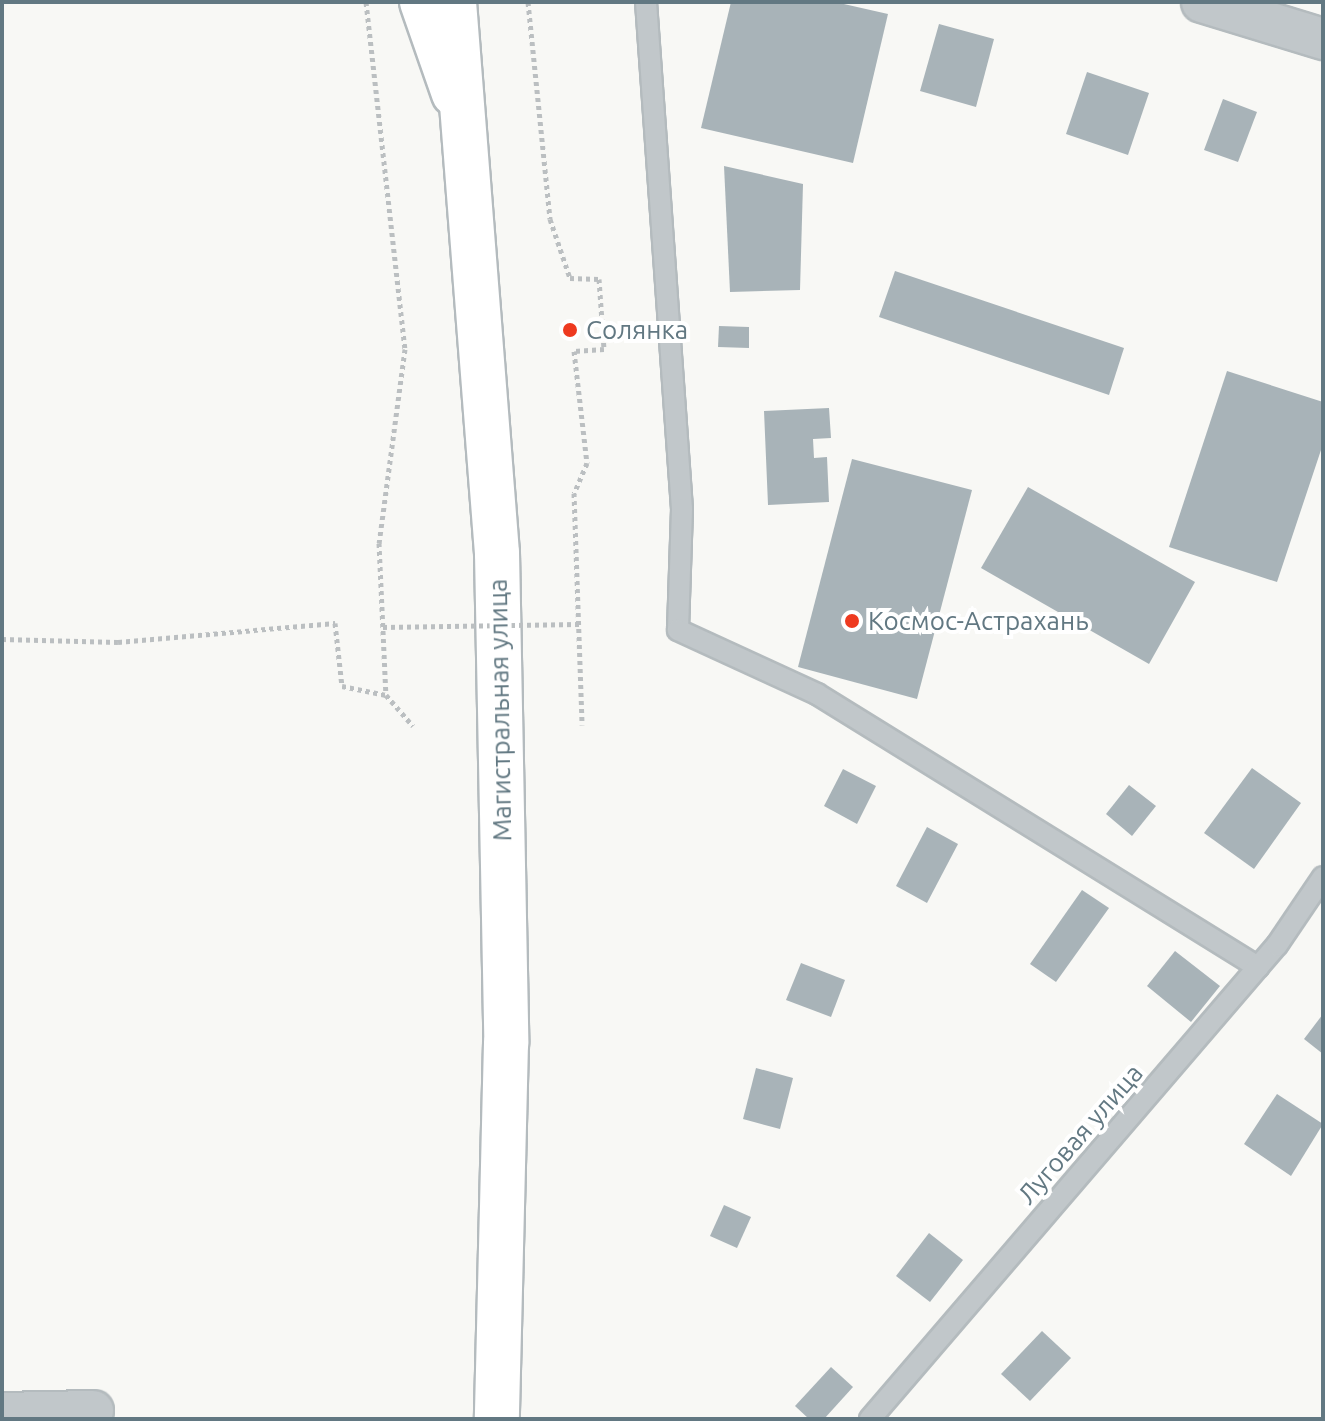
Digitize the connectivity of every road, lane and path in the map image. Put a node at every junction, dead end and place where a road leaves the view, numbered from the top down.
1 (366, 2) edge
2 (422, 2) edge
3 (454, 2) edge
4 (528, 2) edge
5 (646, 2) edge
6 (1202, 2) edge
7 (1323, 39) edge
8 (459, 110) junction
9 (668, 321) junction
10 (603, 328) junction
11 (579, 624) junction
12 (383, 627) junction
13 (2, 639) edge
14 (386, 695) junction
15 (582, 725) dead end
16 (413, 726) dead end
17 (1323, 877) edge
18 (1258, 967) junction
19 (93, 1411) dead end
20 (2, 1413) edge
21 (50, 1415) edge
22 (497, 1419) edge
23 (870, 1419) edge

1 - 12 path
2 - 8 main road
3 - 8 main road, Магистральная улица
4 - 10 path
5 - 9 lane
6 - 7 street
8 - 22 main road, Магистральная улица
9 - 10 path
9 - 18 lane
10 - 11 path
11 - 12 path, bridge
11 - 15 path
12 - 14 path
13 - 14 path
14 - 16 path
17 - 18 lane, Луговая улица
18 - 23 lane, Луговая улица
19 - 21 street
20 - 21 street

